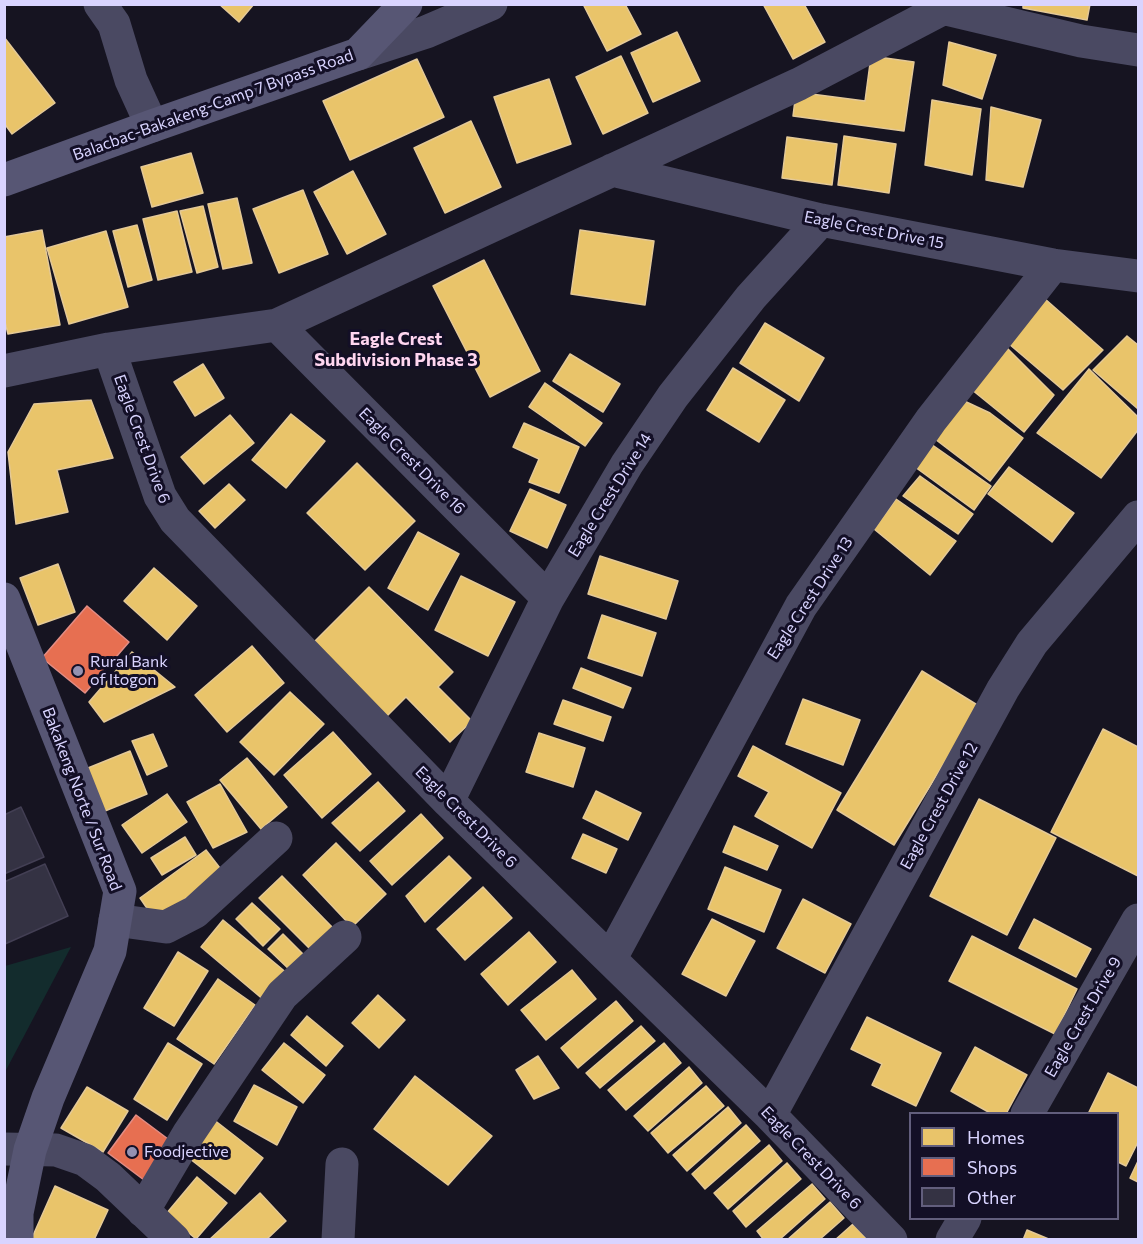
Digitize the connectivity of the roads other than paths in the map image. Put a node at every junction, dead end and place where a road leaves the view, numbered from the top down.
1 (406, 4) edge
2 (491, 4) edge
3 (949, 7) edge
4 (116, 11) edge
5 (1138, 50) edge
6 (358, 54) junction
7 (152, 126) junction
8 (612, 170) junction
9 (4, 180) edge
10 (821, 220) junction
11 (1053, 265) junction
12 (1138, 276) edge
13 (277, 325) junction
14 (110, 349) junction
15 (4, 371) edge
16 (1138, 517) edge
17 (548, 598) junction
18 (4, 599) edge
19 (448, 801) junction
20 (276, 838) dead end
21 (116, 920) junction
22 (1138, 920) edge
23 (345, 937) dead end
24 (611, 958) junction
25 (1028, 1112) edge
26 (770, 1115) junction
27 (17, 1149) edge
28 (342, 1164) dead end
29 (143, 1211) junction
30 (963, 1220) edge
31 (17, 1239) edge
32 (174, 1239) edge
33 (338, 1239) edge
34 (891, 1239) edge
35 (952, 1239) edge

1 - 6 main road, Balacbac-Bakakeng-Camp 7 Bypass Road
2 - 6 street
3 - 5 street
3 - 8 street
4 - 7 street
6 - 7 main road, Balacbac-Bakakeng-Camp 7 Bypass Road
7 - 9 main road, Balacbac-Bakakeng-Camp 7 Bypass Road
8 - 10 street, Eagle Crest Drive 15
8 - 13 street
10 - 11 street, Eagle Crest Drive 15
10 - 17 street, Eagle Crest Drive 14
11 - 12 street, Eagle Crest Drive 15
11 - 24 street, Eagle Crest Drive 13
13 - 14 street
13 - 17 street, Eagle Crest Drive 16
14 - 15 street
14 - 19 street, Eagle Crest Drive 6
16 - 26 street, Eagle Crest Drive 12
17 - 19 street, Eagle Crest Drive 14
18 - 21 main road, Bakakeng Norte / Sur Road
19 - 24 street, Eagle Crest Drive 6
20 - 21 street
21 - 27 main road, Bakakeng Norte / Sur Road
22 - 25 street, Eagle Crest Drive 9
23 - 29 street
24 - 26 street, Eagle Crest Drive 6
26 - 34 street, Eagle Crest Drive 6
27 - 29 street
27 - 31 main road, Bakakeng Norte / Sur Road
28 - 33 street
29 - 32 street
30 - 35 street

